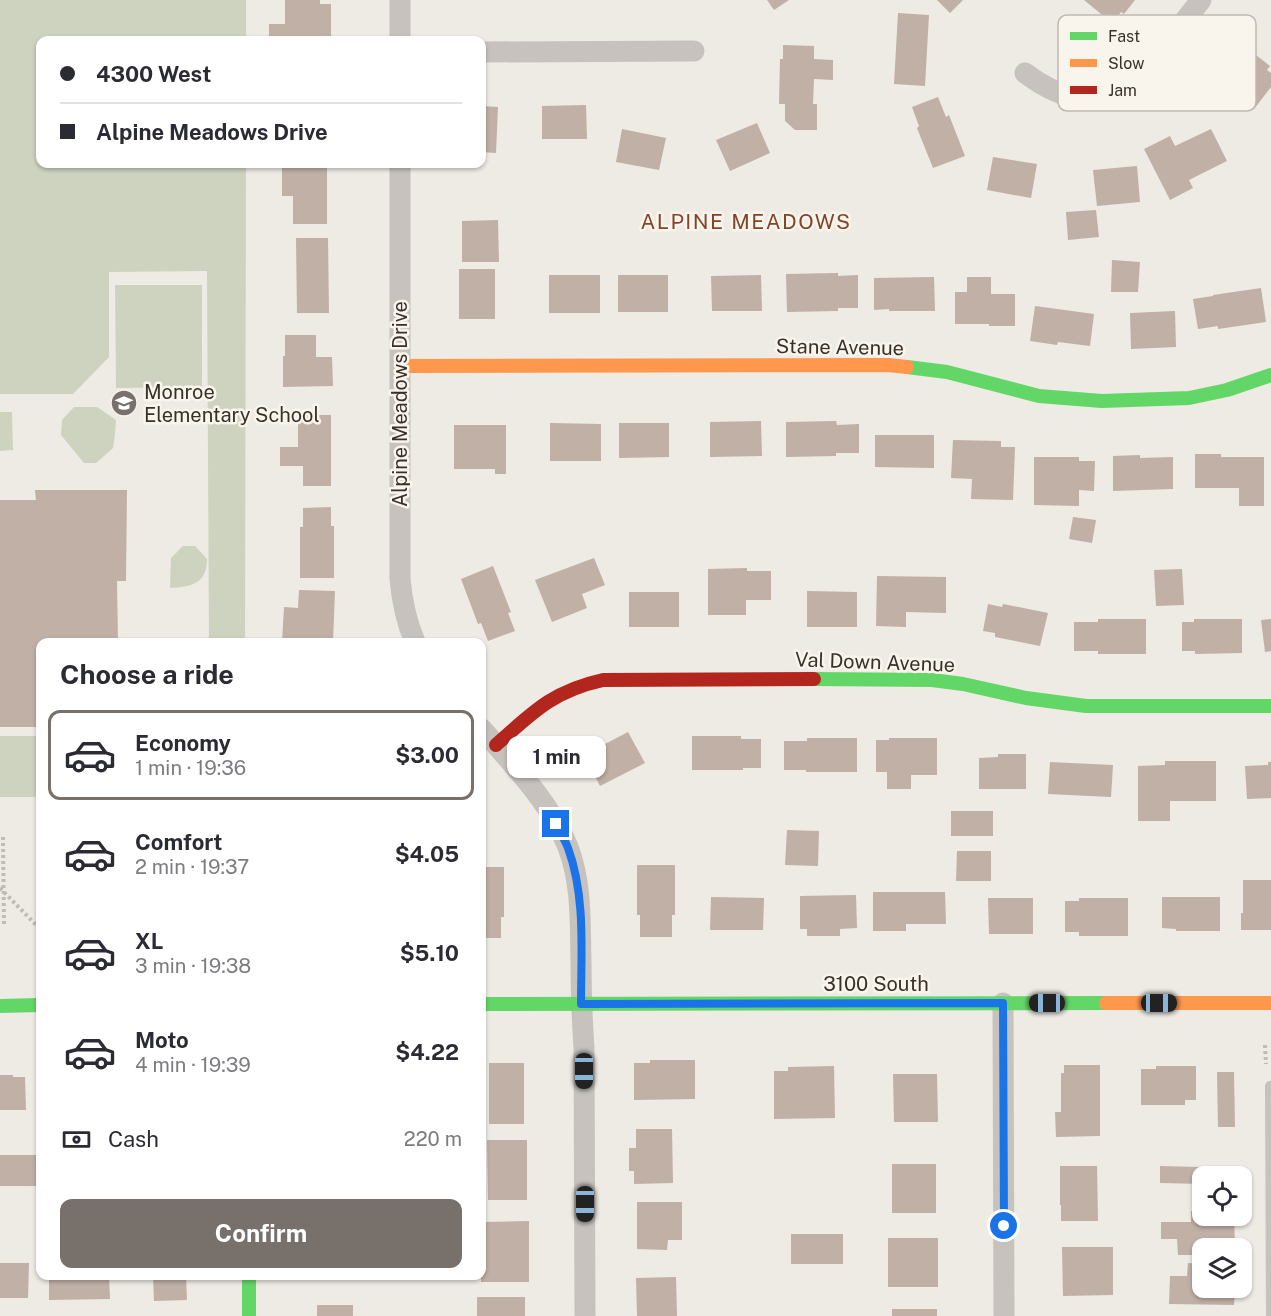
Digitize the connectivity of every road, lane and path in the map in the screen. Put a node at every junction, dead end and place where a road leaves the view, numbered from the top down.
1 (400, 0) edge
2 (1201, 0) edge
3 (1189, 15) edge
4 (400, 36) edge
5 (694, 51) dead end
6 (486, 52) edge
7 (1024, 73) dead end
8 (1058, 93) edge
9 (400, 168) edge
10 (400, 366) junction
11 (1271, 375) edge
12 (413, 638) edge
13 (1271, 706) edge
14 (486, 734) edge
15 (496, 745) junction
16 (3, 837) dead end
17 (2, 890) edge
18 (36, 925) edge
19 (4, 926) dead end
20 (1003, 1003) junction
21 (1271, 1003) edge
22 (486, 1004) edge
23 (581, 1004) junction
24 (0, 1005) edge
25 (36, 1005) edge
26 (1265, 1045) dead end
27 (1266, 1064) dead end
28 (1270, 1086) edge
29 (249, 1280) edge
30 (1271, 1302) edge
31 (249, 1316) edge
32 (585, 1316) edge
33 (1004, 1316) edge
34 (1271, 1316) edge

1 - 4 street
2 - 3 street
5 - 6 street
7 - 8 street
9 - 10 street, Alpine Meadows Drive
10 - 11 street, Stane Avenue
10 - 12 street, Alpine Meadows Drive
13 - 15 street, Val Down Avenue
14 - 15 street
15 - 23 street
16 - 17 path
17 - 18 path
17 - 19 path
20 - 21 street, 3100 South
20 - 23 street, 3100 South
20 - 33 street
22 - 23 street, 3100 South
23 - 32 street
24 - 25 street
26 - 27 path
28 - 30 lane
29 - 31 street
30 - 34 lane

